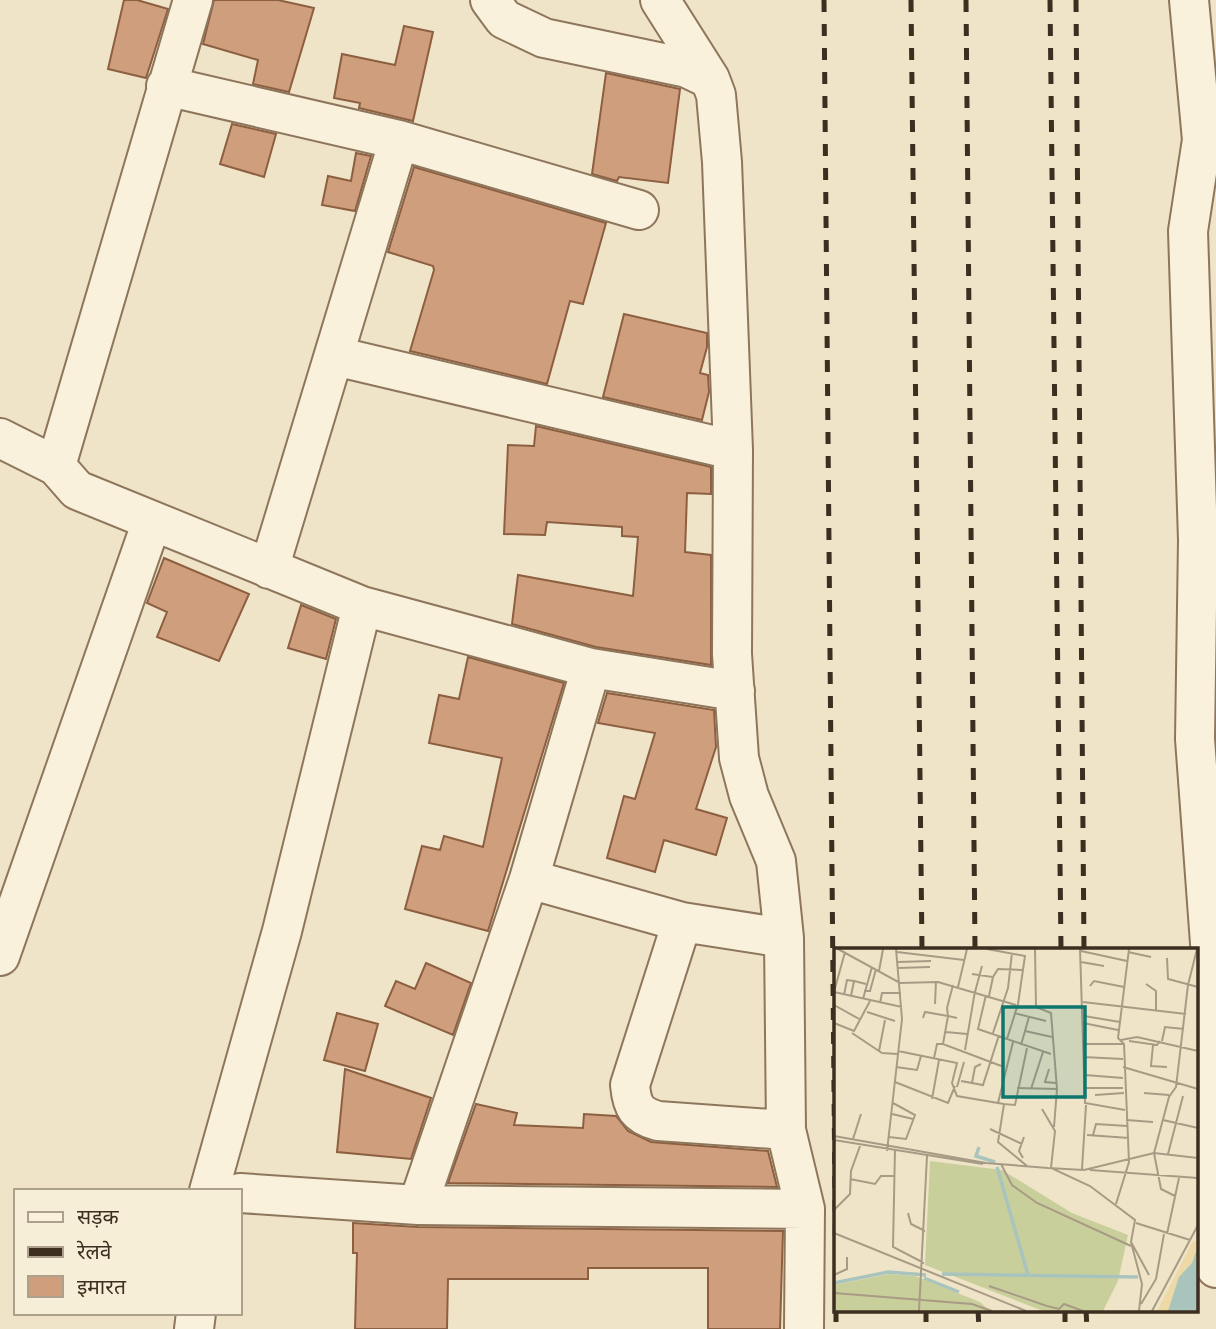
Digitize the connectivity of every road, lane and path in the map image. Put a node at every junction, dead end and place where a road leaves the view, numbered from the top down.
1 (193, 0) edge
2 (490, 0) edge
3 (660, 0) edge
4 (1189, 0) edge
5 (710, 79) junction
6 (166, 86) junction
7 (399, 140) junction
8 (1209, 141) edge
9 (639, 210) dead end
10 (1202, 235) edge
11 (335, 356) junction
12 (0, 438) edge
13 (733, 450) junction
14 (57, 466) junction
15 (152, 521) junction
16 (1207, 540) edge
17 (269, 569) junction
18 (362, 606) junction
19 (591, 668) junction
20 (735, 691) junction
21 (1205, 738) edge
22 (529, 879) junction
23 (11, 888) edge
24 (682, 922) junction
25 (784, 938) junction
26 (0, 956) edge
27 (1216, 1011) edge
28 (786, 1130) junction
29 (211, 1189) edge
30 (1216, 1191) edge
31 (242, 1193) edge
32 (418, 1205) junction
33 (805, 1209) junction
34 (1216, 1268) edge
35 (804, 1329) edge

1 - 6 street
2 - 5 street
3 - 5 street
4 - 8 street
5 - 13 street
6 - 7 street
6 - 14 street
7 - 9 street
7 - 11 street
8 - 10 street
10 - 16 street
11 - 13 street
11 - 17 street
12 - 14 street
13 - 20 street
14 - 15 street
15 - 17 street
15 - 23 street
16 - 21 street
17 - 18 street
18 - 19 street
18 - 29 street
19 - 20 street
19 - 22 street
20 - 25 street
21 - 27 street
22 - 24 street
22 - 32 street
23 - 26 street
24 - 25 street
24 - 28 street
25 - 28 street
27 - 30 street
28 - 33 street
30 - 34 street
31 - 32 street
32 - 33 street
33 - 35 street

